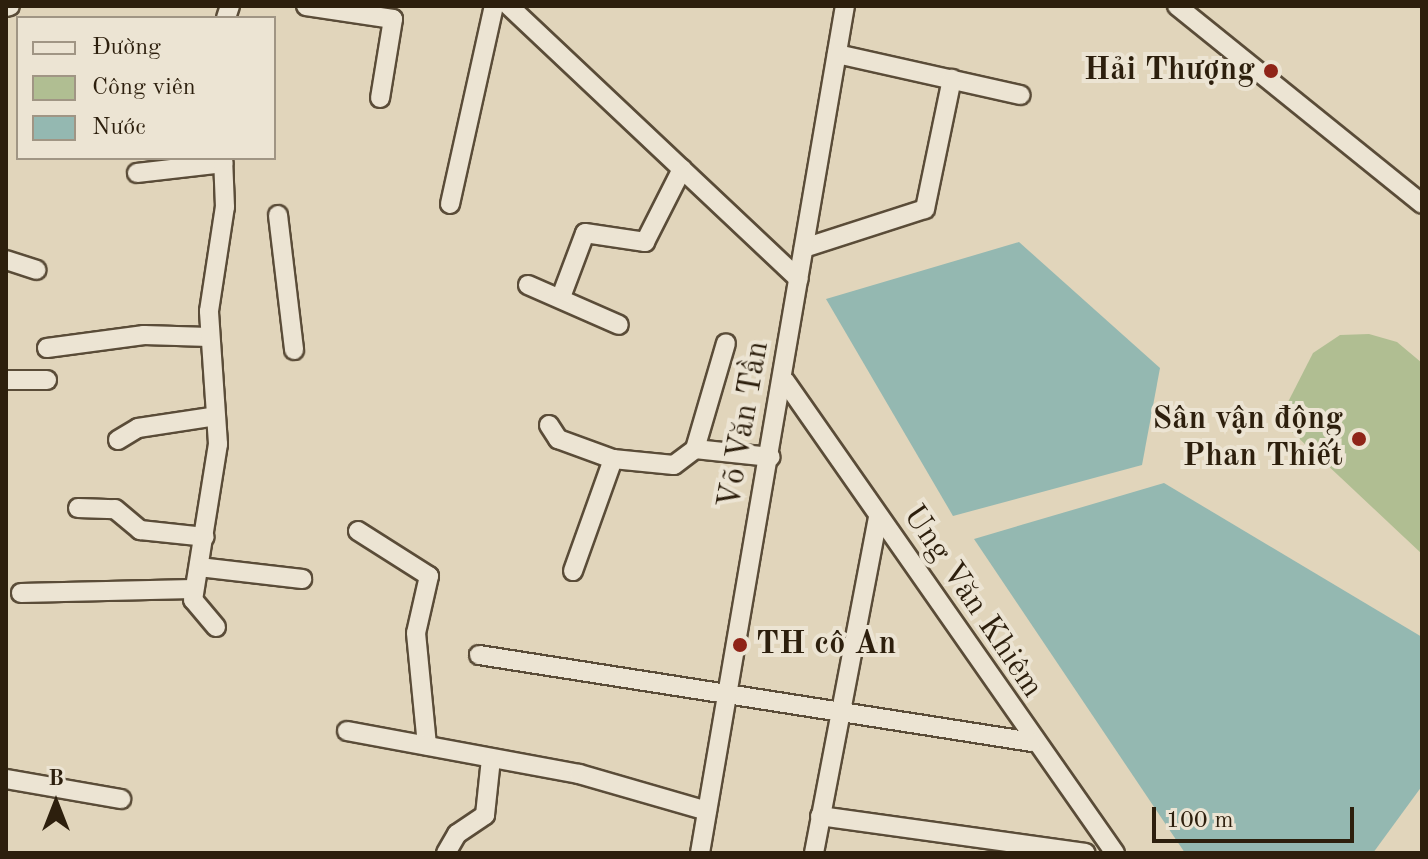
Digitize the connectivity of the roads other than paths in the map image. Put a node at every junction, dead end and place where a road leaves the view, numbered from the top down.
1 (306, 6) edge
2 (494, 6) edge
3 (509, 6) edge
4 (845, 6) edge
5 (1177, 6) edge
6 (837, 54) junction
7 (952, 79) junction
8 (1020, 95) dead end
9 (380, 98) dead end
10 (223, 160) edge
11 (682, 169) junction
12 (137, 173) dead end
13 (450, 204) dead end
14 (1422, 204) edge
15 (278, 215) dead end
16 (804, 248) junction
17 (6, 260) edge
18 (36, 270) dead end
19 (799, 279) junction
20 (528, 285) dead end
21 (561, 297) junction
22 (619, 325) dead end
23 (209, 337) junction
24 (726, 343) dead end
25 (47, 348) dead end
26 (294, 350) dead end
27 (6, 380) edge
28 (47, 380) dead end
29 (785, 381) junction
30 (211, 417) junction
31 (549, 425) dead end
32 (118, 440) dead end
33 (695, 449) junction
34 (771, 457) junction
35 (613, 459) junction
36 (78, 508) dead end
37 (878, 517) junction
38 (358, 531) dead end
39 (205, 537) junction
40 (199, 567) junction
41 (573, 571) dead end
42 (302, 579) dead end
43 (193, 589) junction
44 (21, 593) dead end
45 (216, 627) dead end
46 (479, 655) dead end
47 (727, 696) junction
48 (837, 715) junction
49 (347, 731) dead end
50 (1032, 742) junction
51 (427, 745) junction
52 (491, 759) junction
53 (6, 779) edge
54 (121, 799) dead end
55 (707, 811) junction
56 (820, 816) junction
57 (446, 853) edge
58 (700, 853) edge
59 (814, 853) edge
60 (1085, 853) edge
61 (1115, 853) edge

1 - 9 street
2 - 13 street
3 - 11 street
4 - 6 street, Võ Văn Tần
5 - 14 street
6 - 7 street
6 - 16 street, Võ Văn Tần
7 - 8 street
7 - 16 street
10 - 12 street
10 - 23 street
11 - 19 street
11 - 21 street
15 - 26 street
16 - 19 street, Võ Văn Tần
17 - 18 street
19 - 29 street, Võ Văn Tần
20 - 21 street
21 - 22 street
23 - 25 street
23 - 30 street
24 - 33 street
27 - 28 street
29 - 34 street, Võ Văn Tần
29 - 37 street, Ung Văn Khiêm
30 - 32 street
30 - 39 street
31 - 35 street
33 - 34 street
33 - 35 street
34 - 47 street, Võ Văn Tần
35 - 41 street
36 - 39 street
37 - 48 street
37 - 50 street, Ung Văn Khiêm
38 - 51 street
39 - 40 street
40 - 42 street
40 - 43 street
43 - 44 street
43 - 45 street
46 - 47 street
47 - 48 street
47 - 55 street, Võ Văn Tần
48 - 50 street
48 - 56 street
49 - 51 street
50 - 61 street, Ung Văn Khiêm
51 - 52 street
52 - 55 street
52 - 57 street
53 - 54 street
55 - 58 street, Võ Văn Tần
56 - 59 street
56 - 60 street

